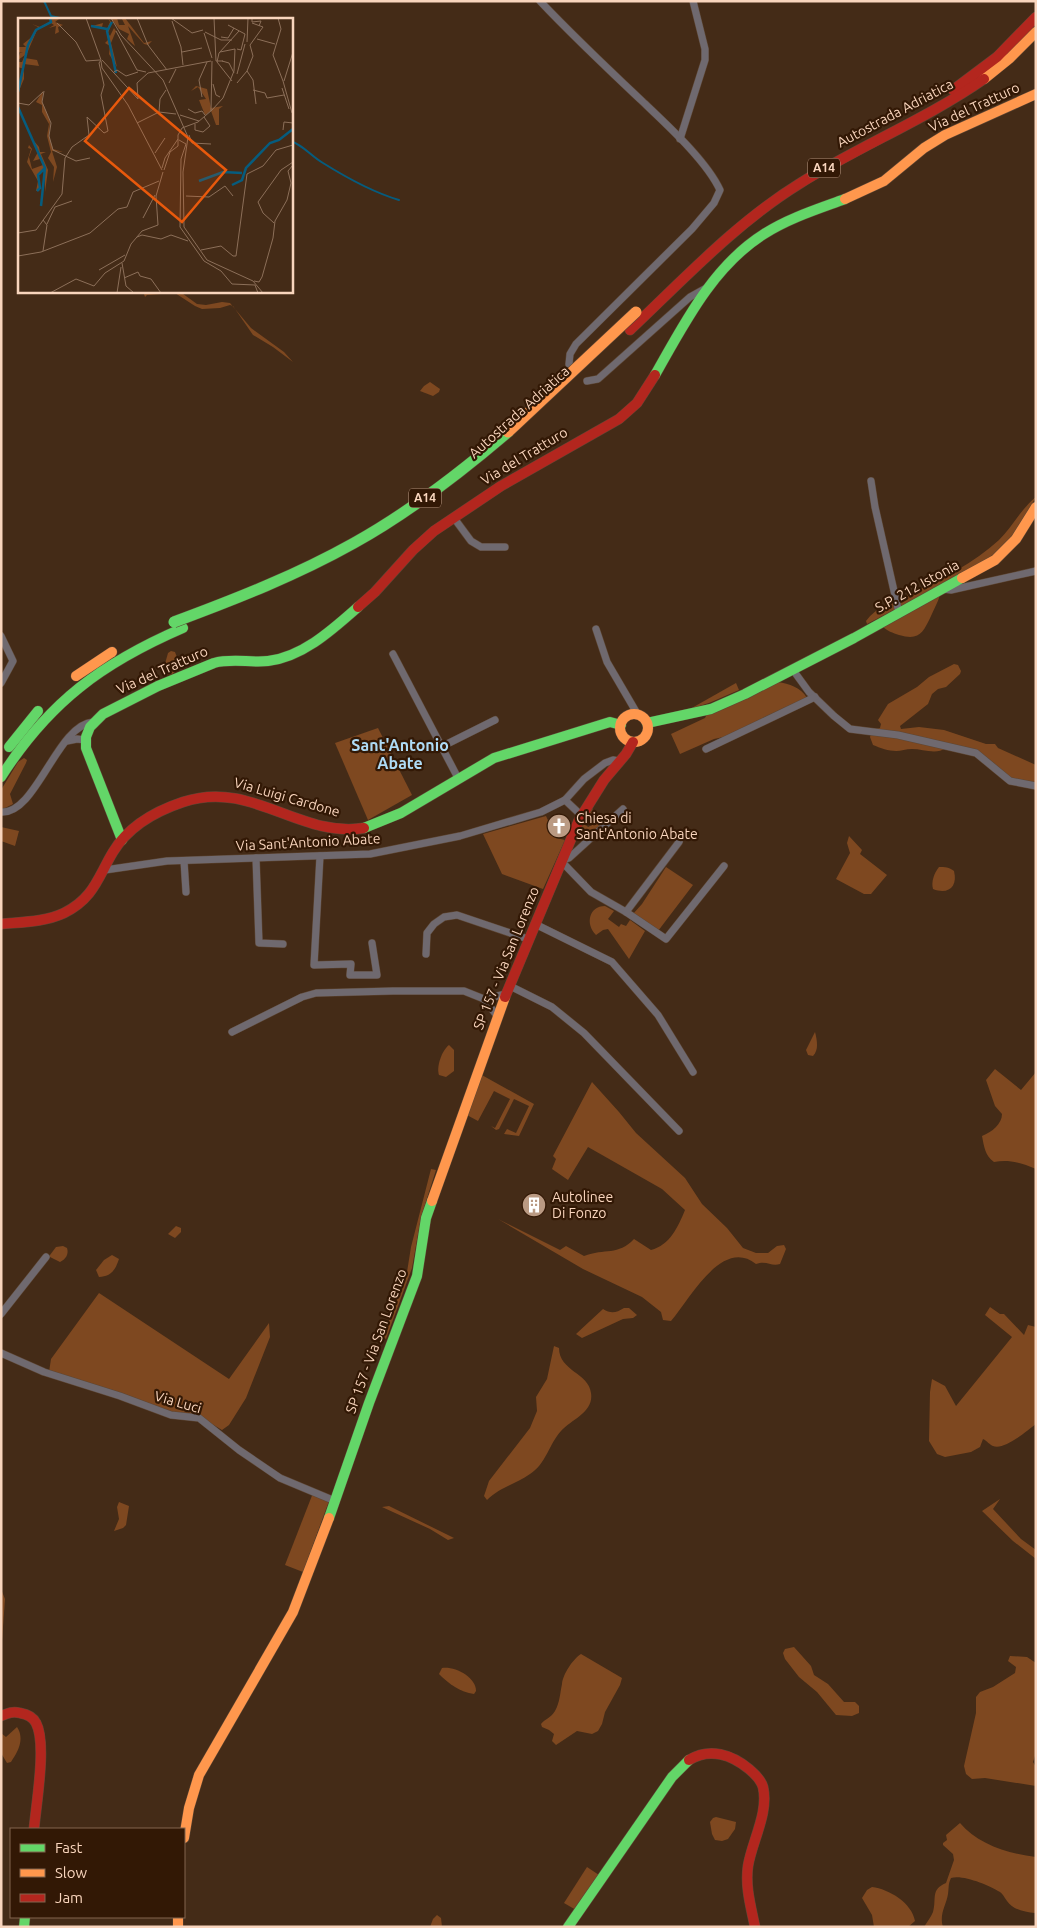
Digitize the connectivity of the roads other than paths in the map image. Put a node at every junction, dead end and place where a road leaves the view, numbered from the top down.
1 (540, 1) edge
2 (693, 1) edge
3 (1036, 16) edge
4 (1036, 32) edge
5 (1036, 94) edge
6 (680, 139) junction
7 (713, 285) junction
8 (569, 364) dead end
9 (587, 381) dead end
10 (871, 481) dead end
11 (1036, 507) edge
12 (454, 518) junction
13 (506, 547) dead end
14 (1036, 571) edge
15 (943, 589) junction
16 (900, 613) junction
17 (178, 625) junction
18 (596, 629) dead end
19 (1, 636) edge
20 (393, 654) dead end
21 (793, 670) junction
22 (1, 683) edge
23 (815, 696) junction
24 (642, 719) junction
25 (495, 720) dead end
26 (93, 722) junction
27 (621, 725) junction
28 (86, 740) junction
29 (632, 742) junction
30 (64, 743) junction
31 (441, 747) junction
32 (706, 749) dead end
33 (1, 759) edge
34 (620, 761) junction
35 (1, 777) edge
36 (458, 778) junction
37 (1036, 786) edge
38 (565, 800) junction
39 (622, 809) dead end
40 (1, 812) edge
41 (582, 816) junction
42 (122, 840) junction
43 (678, 842) dead end
44 (320, 856) junction
45 (256, 858) junction
46 (184, 861) junction
47 (562, 861) junction
48 (724, 866) dead end
49 (105, 870) junction
50 (186, 892) dead end
51 (626, 912) junction
52 (1, 924) edge
53 (535, 924) junction
54 (528, 939) junction
55 (372, 942) dead end
56 (283, 944) dead end
57 (426, 954) dead end
58 (508, 990) junction
59 (484, 998) junction
60 (498, 1017) junction
61 (232, 1032) dead end
62 (693, 1072) dead end
63 (678, 1131) dead end
64 (46, 1257) dead end
65 (1, 1314) edge
66 (1, 1353) edge
67 (335, 1501) junction
68 (1, 1716) edge
69 (34, 1828) edge
70 (185, 1832) edge
71 (568, 1927) edge
72 (755, 1927) edge

1 - 6 street
2 - 6 street
3 - 17 main road, Autostrada Adriatica / A14, bridge
4 - 17 main road, Autostrada Adriatica / A14
5 - 7 main road, Via del Tratturo
6 - 8 street
7 - 9 street
7 - 12 main road, Via del Tratturo
10 - 16 street
11 - 15 main road, S.P. 212 Istonia
12 - 13 street
12 - 26 main road, Via del Tratturo
14 - 15 street
15 - 16 main road, S.P. 212 Istonia
16 - 21 main road, S.P. 212 Istonia
17 - 33 main road, Autostrada Adriatica / A14
17 - 35 main road, Autostrada Adriatica / A14
18 - 24 street
19 - 22 street
20 - 31 street
21 - 23 street
21 - 24 main road, Via Luigi Cardone
23 - 32 street
23 - 37 street
24 - 27 main road, Via Luigi Cardone
24 - 29 main road
25 - 31 street
26 - 28 main road
26 - 30 street
27 - 29 main road
27 - 36 main road, Via Luigi Cardone
28 - 30 street
28 - 42 main road
29 - 34 main road, SP 157 - Via San Lorenzo
30 - 40 street
31 - 36 street
34 - 38 street, Via Sant'Antonio Abate
34 - 41 main road, SP 157 - Via San Lorenzo
36 - 42 main road, Via Luigi Cardone
38 - 41 street
38 - 44 street, Via Sant'Antonio Abate
39 - 47 street
41 - 47 main road, SP 157 - Via San Lorenzo
42 - 49 main road, Via Luigi Cardone
43 - 51 street
44 - 45 street, Via Sant'Antonio Abate
44 - 55 street
45 - 46 street, Via Sant'Antonio Abate
45 - 56 street
46 - 49 street, Via Sant'Antonio Abate
46 - 50 street
47 - 51 street
47 - 53 main road, SP 157 - Via San Lorenzo
48 - 51 street
49 - 52 main road, Via Luigi Cardone
53 - 54 main road, SP 157 - Via San Lorenzo
53 - 62 street
54 - 57 street
54 - 58 main road, SP 157 - Via San Lorenzo
58 - 59 street
58 - 60 main road, SP 157 - Via San Lorenzo
58 - 63 street
59 - 60 street
59 - 61 street
60 - 67 main road, SP 157 - Via San Lorenzo
64 - 65 street
66 - 67 street, Via Luci
67 - 70 main road, SP 157 - Via San Lorenzo
68 - 69 main road
71 - 72 main road

